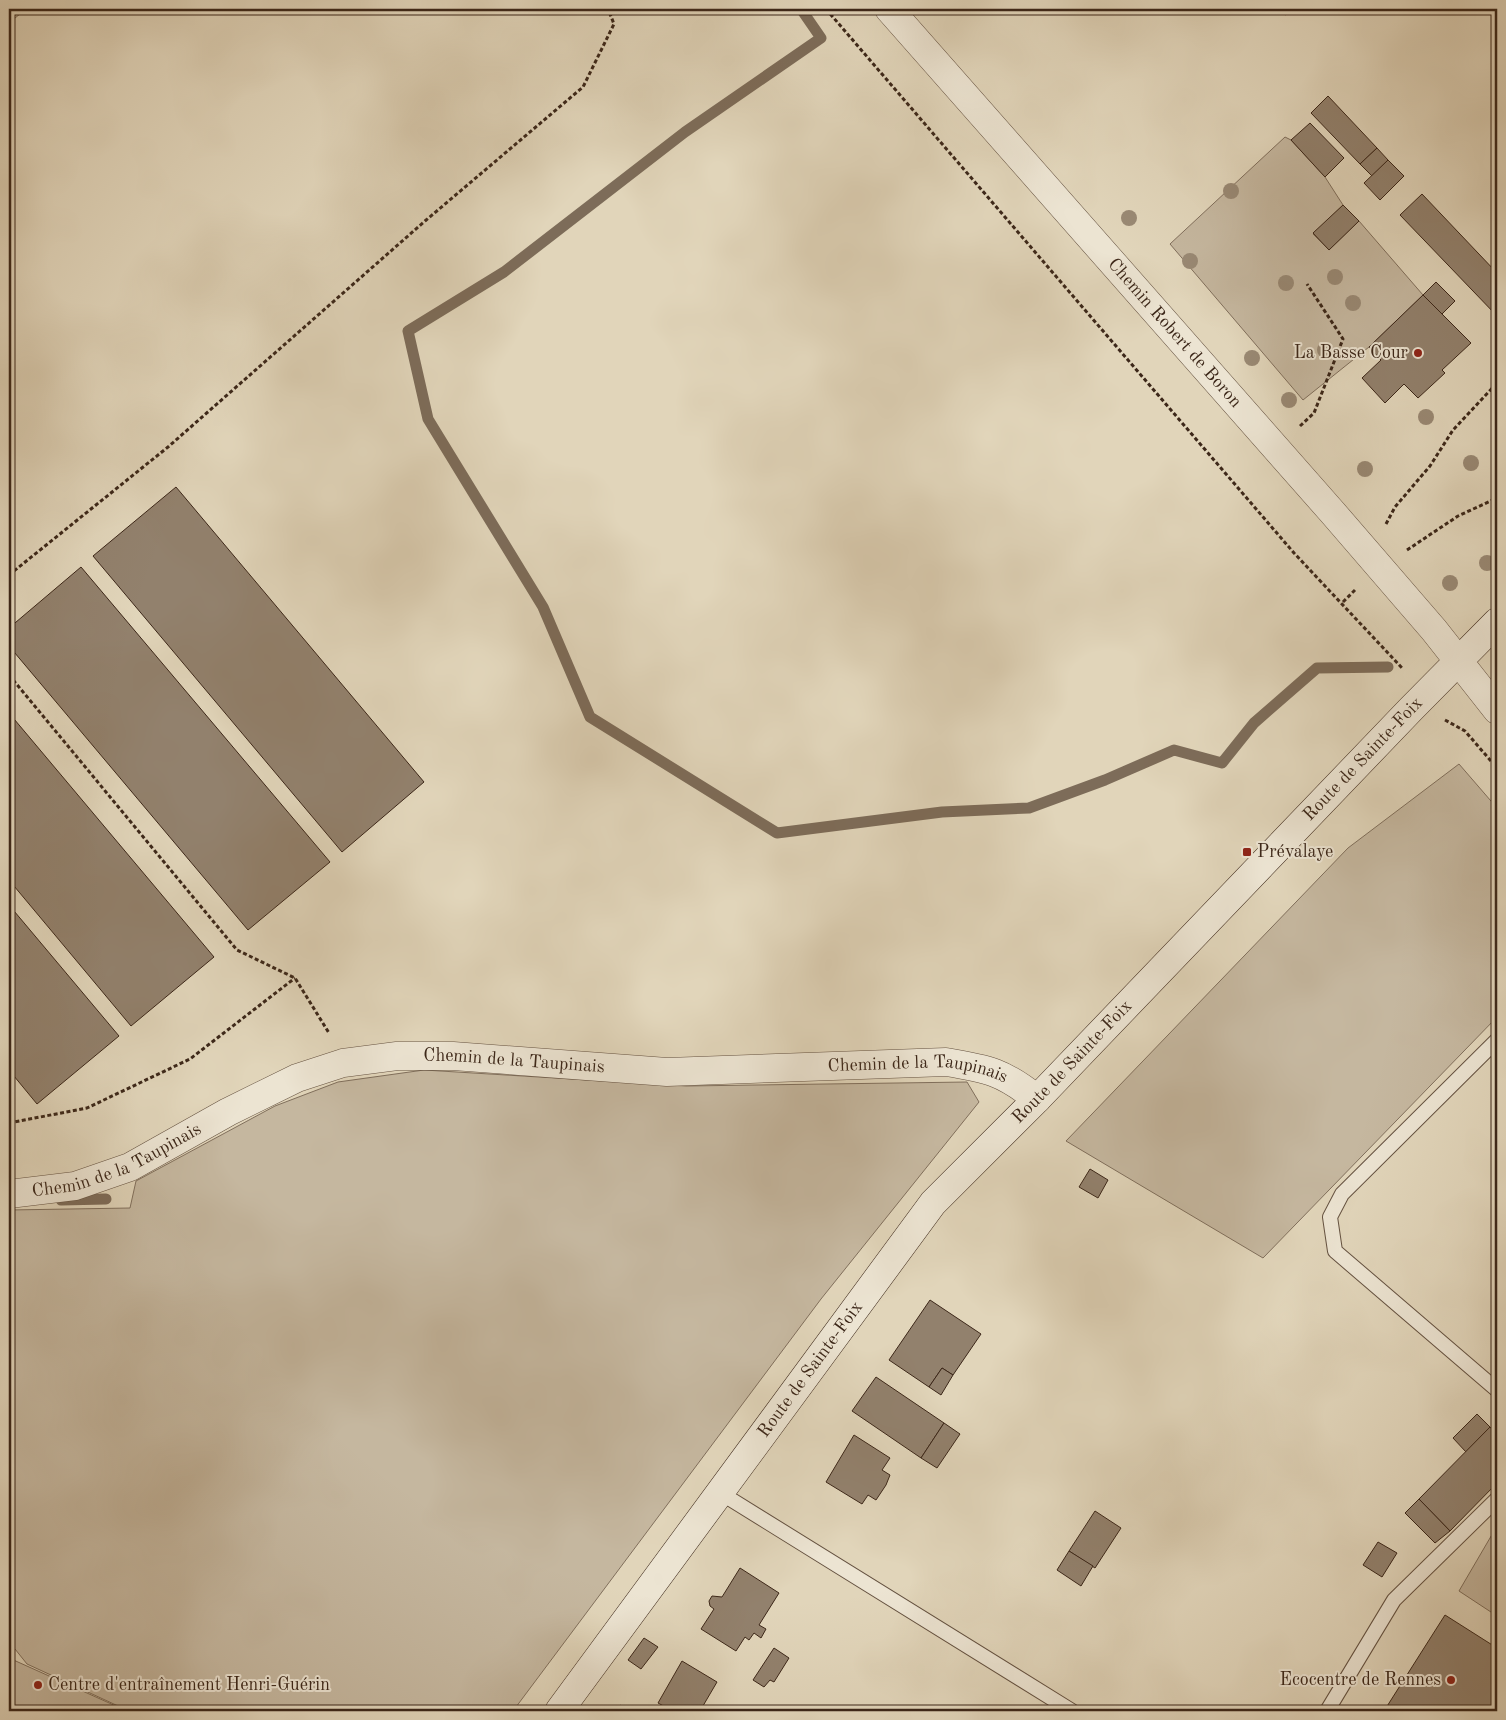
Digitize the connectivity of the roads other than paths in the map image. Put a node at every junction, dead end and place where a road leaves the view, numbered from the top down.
1 (889, 9) edge
2 (1497, 622) edge
3 (1459, 661) junction
4 (1497, 710) edge
5 (1497, 1040) edge
6 (1037, 1099) junction
7 (9, 1194) edge
8 (1497, 1390) edge
9 (719, 1492) junction
10 (1497, 1499) edge
11 (559, 1711) edge
12 (1072, 1711) edge
13 (1327, 1711) edge

1 - 3 street, Chemin Robert de Boron
2 - 3 street, Route de Sainte-Foix
3 - 4 street, Chemin Robert de Boron
3 - 6 street, Route de Sainte-Foix
5 - 8 lane
6 - 7 street, Chemin de la Taupinais
6 - 9 street, Route de Sainte-Foix
9 - 11 street, Route de Sainte-Foix
9 - 12 lane
10 - 13 lane

